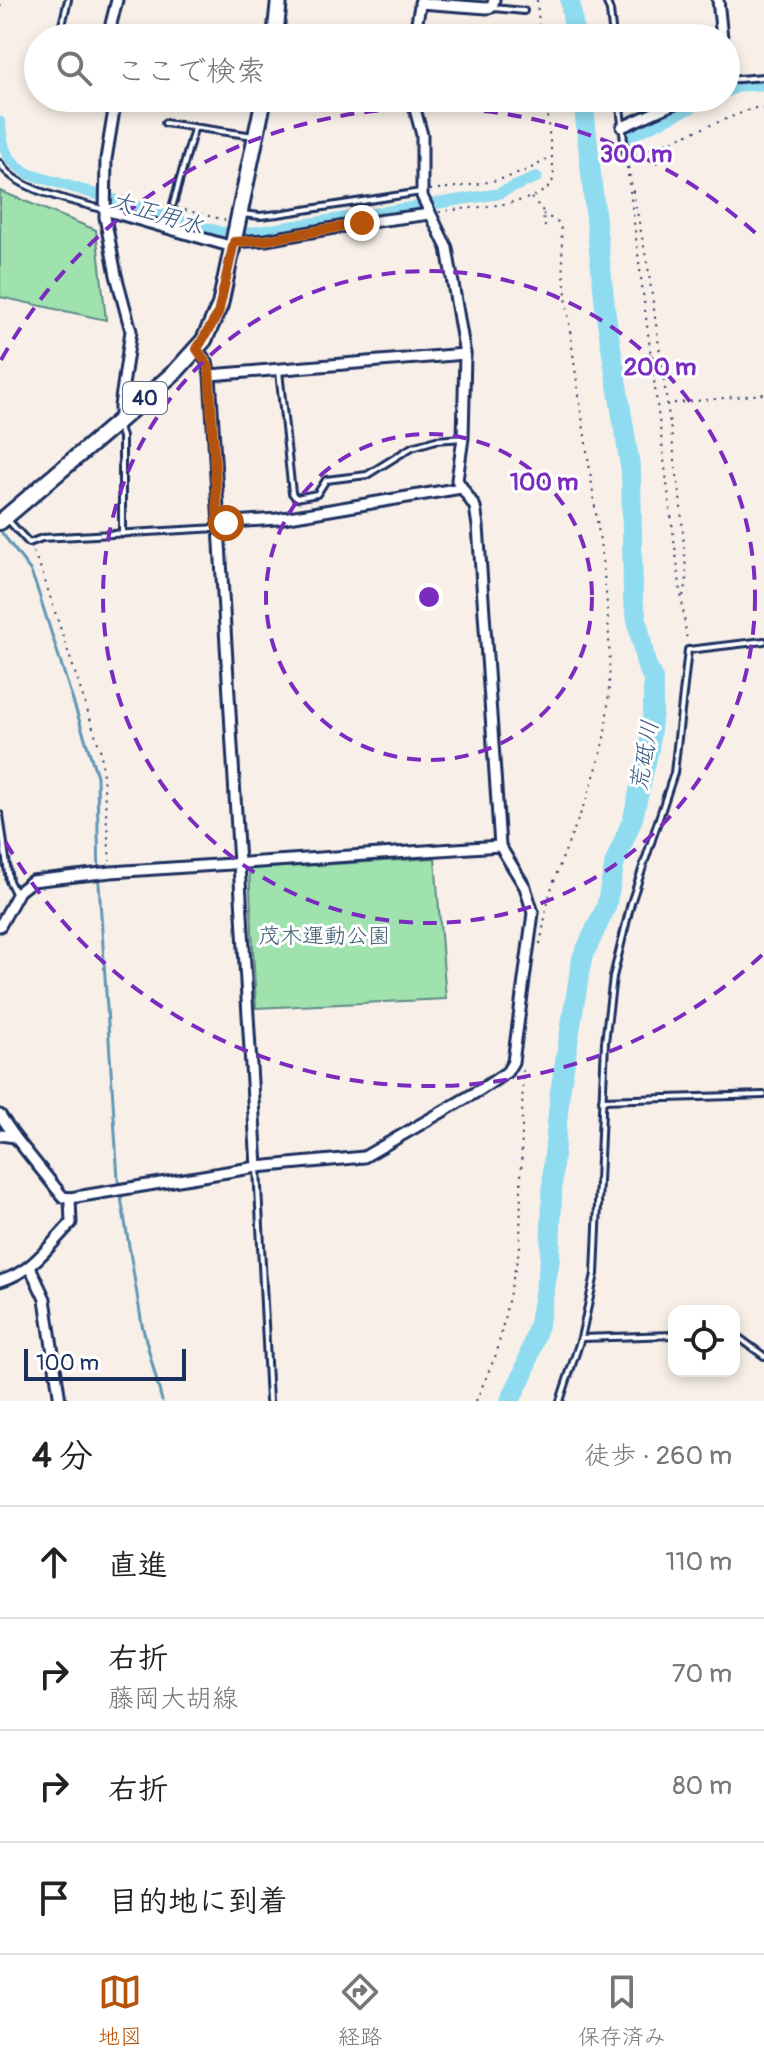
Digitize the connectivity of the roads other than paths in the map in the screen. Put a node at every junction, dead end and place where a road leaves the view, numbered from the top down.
1 (68, 0) edge
2 (117, 0) edge
3 (279, 0) edge
4 (606, 0) edge
5 (718, 0) edge
6 (421, 1) edge
7 (493, 4) edge
8 (524, 11) dead end
9 (62, 24) edge
10 (111, 24) edge
11 (276, 24) edge
12 (417, 24) edge
13 (611, 24) edge
14 (721, 24) edge
15 (764, 77) edge
16 (740, 79) edge
17 (114, 112) edge
18 (261, 112) edge
19 (416, 112) edge
20 (620, 112) edge
21 (656, 112) edge
22 (165, 123) dead end
23 (622, 127) junction
24 (195, 128) junction
25 (257, 136) junction
26 (626, 158) road end
27 (0, 163) edge
28 (421, 194) junction
29 (173, 204) road end
30 (105, 208) junction
31 (429, 212) junction
32 (236, 232) junction
33 (197, 349) junction
34 (465, 354) junction
35 (279, 369) junction
36 (210, 375) junction
37 (118, 422) junction
38 (463, 438) junction
39 (461, 488) junction
40 (2, 520) edge
41 (218, 525) junction
42 (122, 534) junction
43 (764, 641) edge
44 (0, 815) edge
45 (500, 846) junction
46 (240, 864) junction
47 (16, 895) junction
48 (5, 907) edge
49 (0, 926) edge
50 (764, 1095) edge
51 (602, 1100) junction
52 (0, 1115) edge
53 (0, 1135) edge
54 (15, 1137) junction
55 (257, 1167) junction
56 (70, 1198) junction
57 (30, 1267) junction
58 (0, 1281) edge
59 (668, 1335) edge
60 (581, 1338) junction
61 (740, 1338) edge
62 (764, 1356) edge
63 (60, 1401) edge
64 (269, 1401) edge
65 (560, 1401) edge

1 - 9 lane
2 - 10 street
3 - 11 main road
4 - 13 lane
5 - 14 street
6 - 7 street
6 - 12 street
7 - 8 lane
15 - 16 lane
17 - 30 street
18 - 25 main road, 40
19 - 28 street
20 - 23 lane
21 - 23 street
22 - 24 lane
23 - 26 lane
24 - 25 lane
24 - 29 lane
25 - 32 main road, 40
27 - 30 lane
28 - 31 street
28 - 32 lane
30 - 32 street
30 - 37 street
31 - 32 street
31 - 34 street
32 - 33 main road, 40
33 - 36 street
33 - 37 main road, 40
34 - 35 street
34 - 38 street
35 - 36 street
35 - 38 lane
36 - 41 street
37 - 40 main road, 40
37 - 42 lane
38 - 39 street
39 - 41 street
39 - 45 street
40 - 42 lane
41 - 42 lane
41 - 46 street
43 - 51 lane
44 - 47 lane
45 - 46 street
45 - 55 street
46 - 47 street
46 - 55 street
47 - 48 street
48 - 49 street
50 - 51 lane
51 - 60 lane
52 - 54 street
53 - 54 street
54 - 56 street
55 - 56 street
55 - 64 lane
56 - 57 street
57 - 58 street
57 - 63 street
59 - 60 lane
60 - 65 lane
61 - 62 lane

